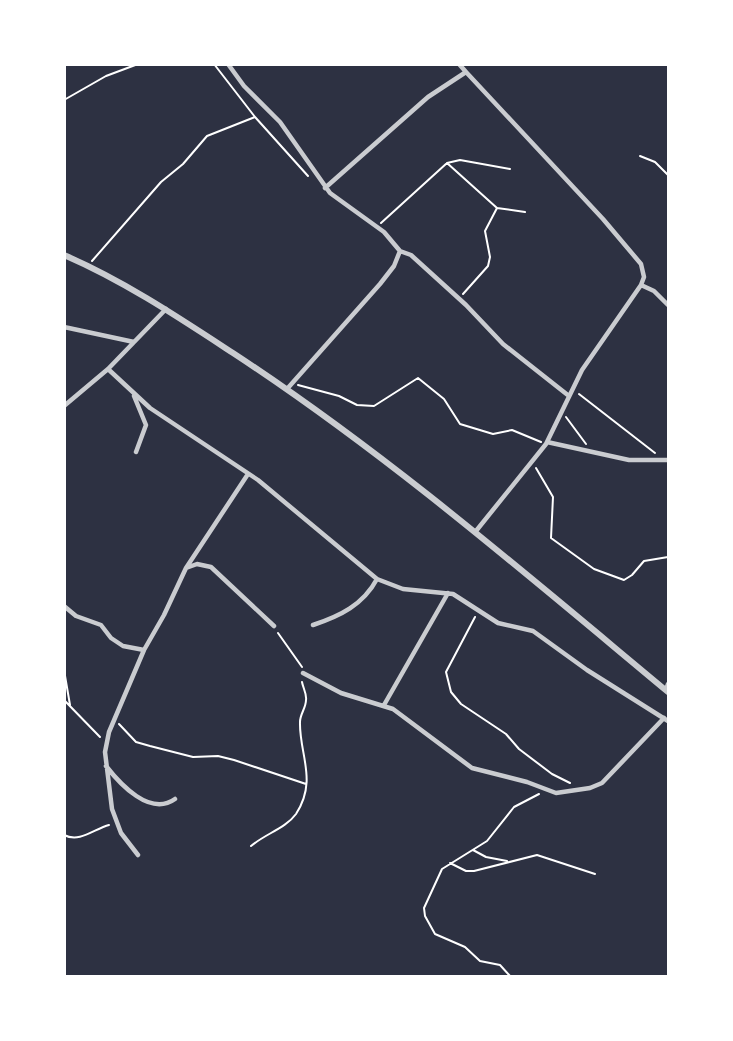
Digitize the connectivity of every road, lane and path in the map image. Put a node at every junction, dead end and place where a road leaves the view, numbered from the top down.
1 (138, 64) edge
2 (214, 64) edge
3 (228, 64) edge
4 (459, 64) edge
5 (466, 72) junction
6 (64, 100) edge
7 (255, 117) junction
8 (640, 156) dead end
9 (447, 163) junction
10 (510, 169) dead end
11 (669, 175) edge
12 (310, 179) dead end
13 (326, 188) junction
14 (497, 208) junction
15 (525, 212) dead end
16 (377, 227) junction
17 (400, 251) junction
18 (64, 255) edge
19 (89, 266) junction
20 (641, 285) junction
21 (459, 298) junction
22 (669, 304) edge
23 (166, 309) junction
24 (64, 327) edge
25 (134, 342) junction
26 (108, 369) junction
27 (290, 386) junction
28 (572, 389) junction
29 (133, 394) junction
30 (569, 396) junction
31 (64, 406) edge
32 (561, 412) junction
33 (546, 443) junction
34 (590, 451) junction
35 (136, 452) dead end
36 (661, 459) junction
37 (669, 460) edge
38 (534, 463) junction
39 (248, 474) junction
40 (476, 531) junction
41 (669, 557) edge
42 (186, 568) junction
43 (377, 579) junction
44 (448, 593) junction
45 (64, 606) edge
46 (478, 611) junction
47 (313, 625) dead end
48 (274, 626) joint
49 (144, 650) junction
50 (64, 670) edge
51 (303, 673) junction
52 (668, 689) edge
53 (64, 700) edge
54 (70, 705) junction
55 (384, 705) junction
56 (666, 720) edge
57 (113, 722) junction
58 (106, 743) junction
59 (106, 766) junction
60 (306, 784) junction
61 (574, 785) dead end
62 (547, 790) junction
63 (175, 799) dead end
64 (117, 824) junction
65 (64, 835) edge
66 (251, 846) dead end
67 (473, 850) junction
68 (138, 855) dead end
69 (509, 861) junction
70 (450, 864) junction
71 (595, 874) dead end
72 (510, 976) edge

1 - 6 path
2 - 7 path
3 - 13 street
4 - 5 street
5 - 13 street
5 - 20 street
7 - 12 path
7 - 19 path
8 - 11 path
9 - 10 path
9 - 14 path
9 - 16 path
13 - 16 street
14 - 15 path
14 - 21 path
16 - 17 street
17 - 21 street
17 - 27 street
18 - 19 street
19 - 23 street
20 - 22 street
20 - 28 street
21 - 30 street
23 - 25 street
23 - 27 street
24 - 25 street
25 - 26 street
26 - 29 street
26 - 31 street
27 - 33 path
27 - 40 street
28 - 30 street
28 - 36 path
29 - 35 street
29 - 39 street
30 - 32 street
32 - 33 street
32 - 34 path
33 - 34 street
33 - 38 street
34 - 36 street
36 - 37 street
38 - 40 street
38 - 41 path
39 - 42 street
39 - 43 street
40 - 52 street
42 - 48 street
42 - 49 street
43 - 44 street
43 - 47 street
44 - 46 street
44 - 55 street
45 - 49 street
46 - 56 street
46 - 61 path
48 - 51 path
49 - 57 street
50 - 54 path
51 - 55 street
51 - 60 path
53 - 54 path
54 - 58 path
55 - 62 street
56 - 62 street
57 - 58 street
57 - 60 path
58 - 59 street
59 - 63 street
59 - 64 street
60 - 66 path
62 - 67 path
64 - 65 path
64 - 68 street
67 - 69 path
67 - 70 path
69 - 70 path
69 - 71 path
70 - 72 path

